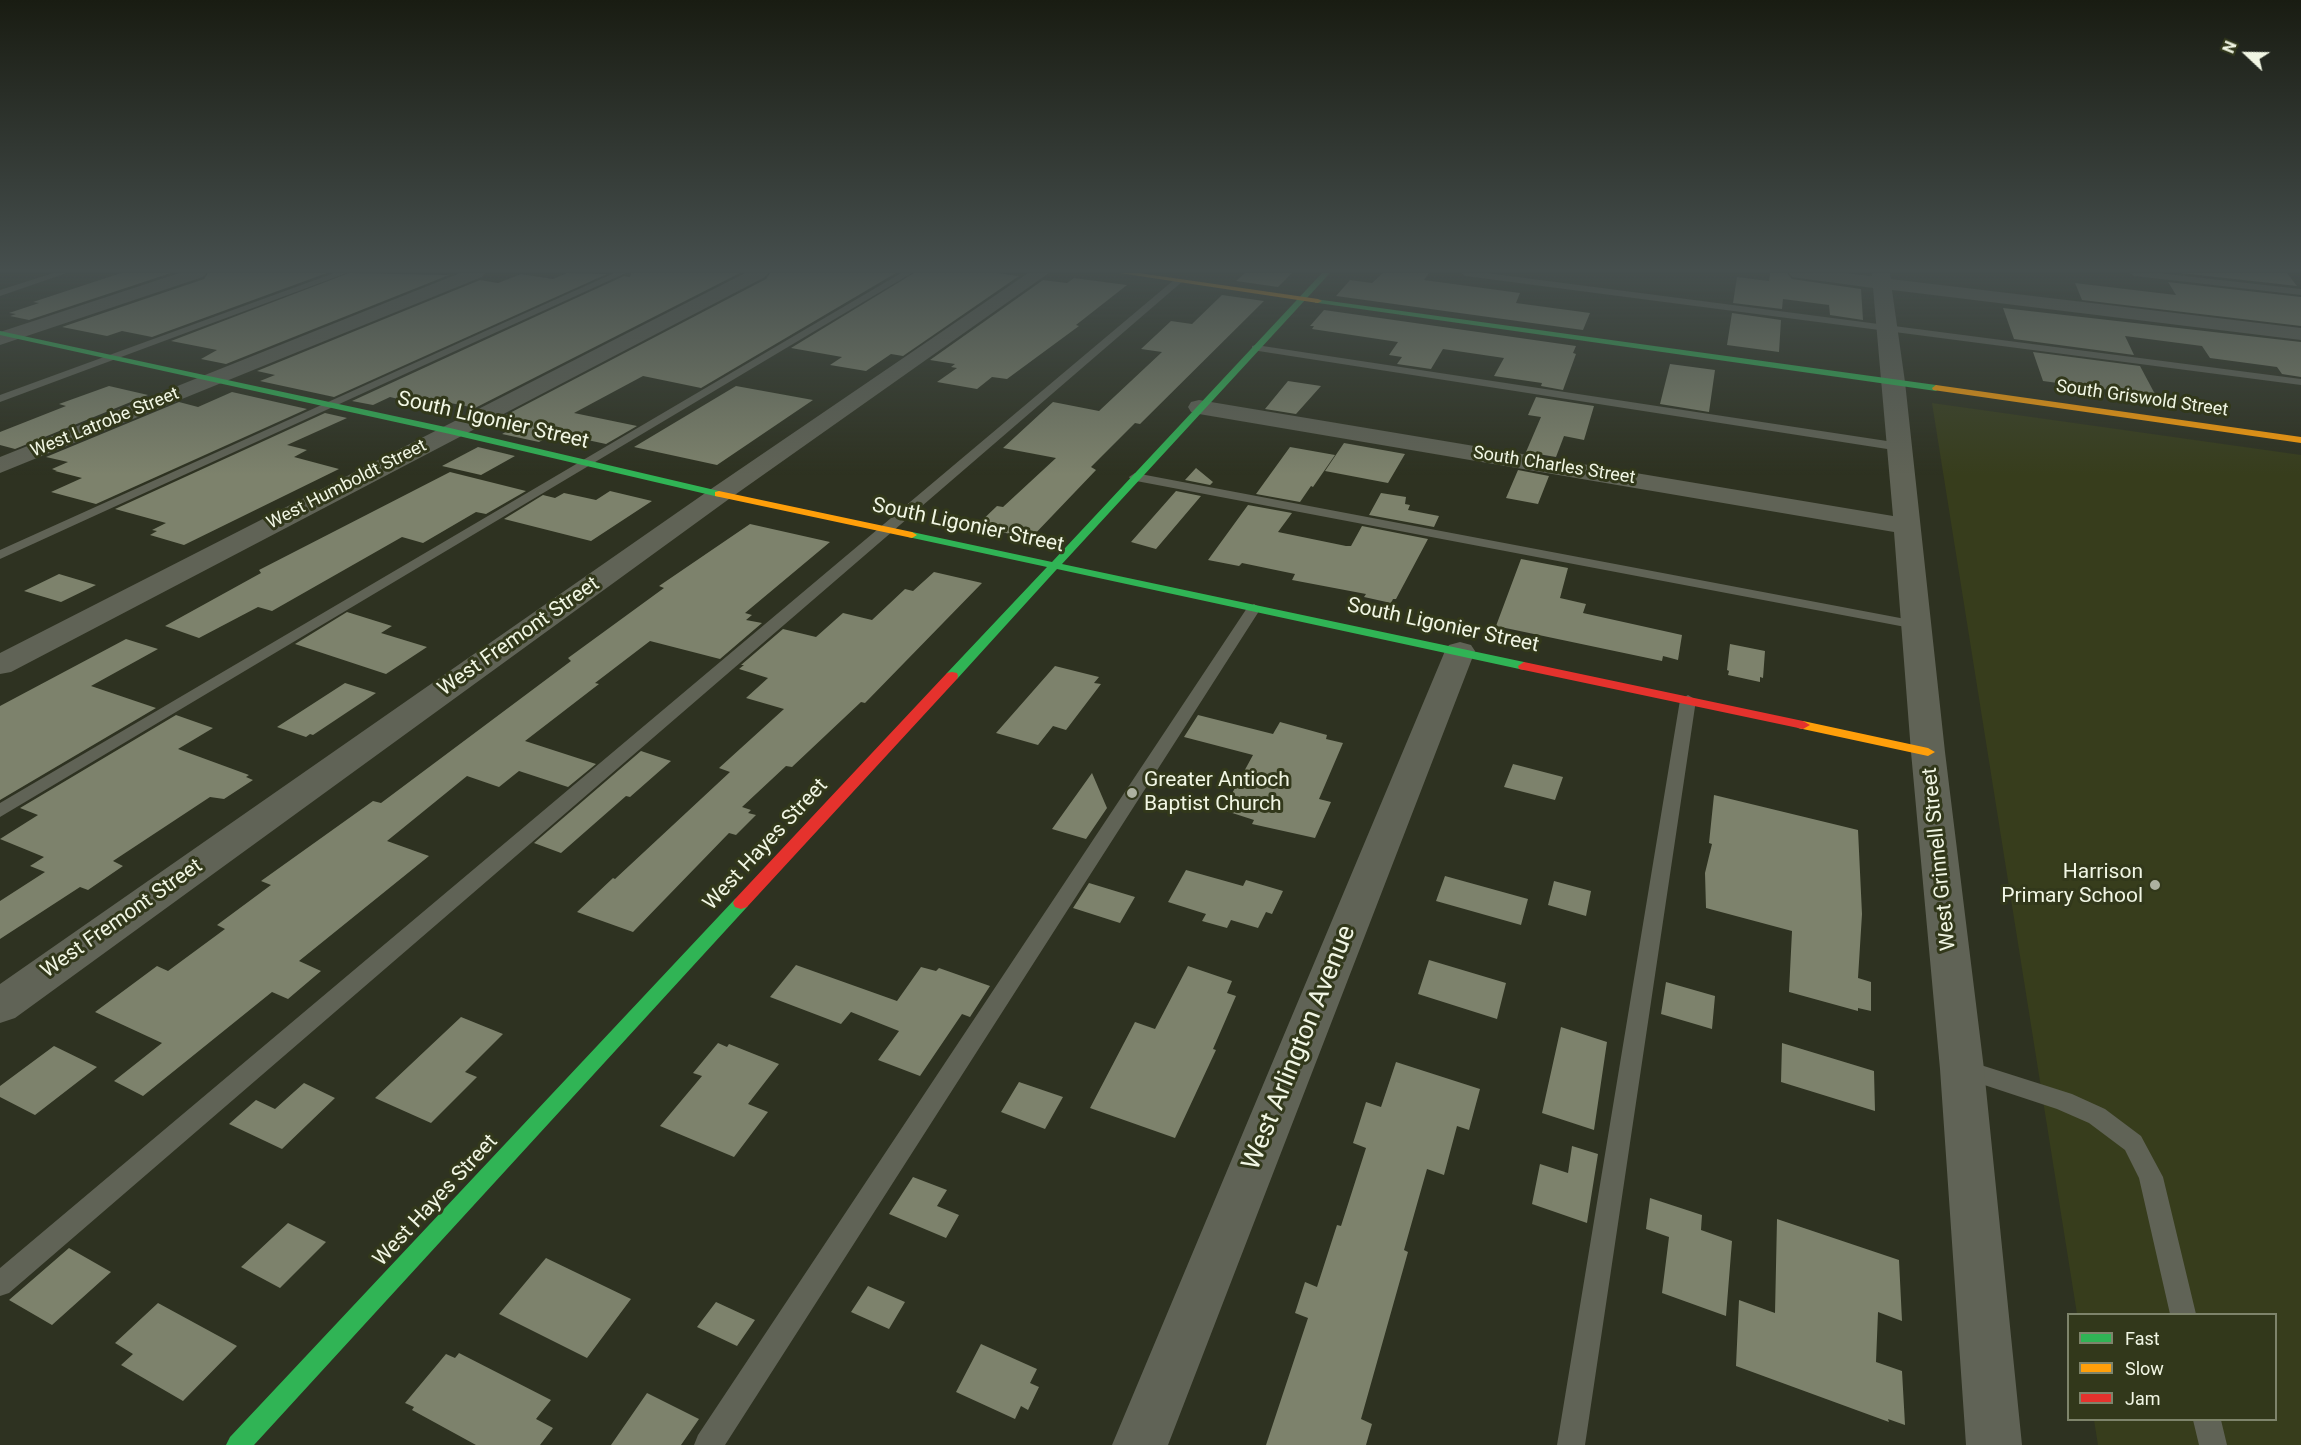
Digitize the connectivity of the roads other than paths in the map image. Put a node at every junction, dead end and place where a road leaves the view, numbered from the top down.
1 (26, 340) edge
2 (159, 340) edge
3 (310, 340) edge
4 (473, 340) edge
5 (627, 340) edge
6 (794, 340) edge
7 (942, 340) edge
8 (1108, 340) edge
9 (1263, 340) edge
10 (1601, 340) edge
11 (1889, 340) edge
12 (1983, 340) edge
13 (1256, 348) junction
14 (111, 358) junction
15 (210, 381) junction
16 (1894, 382) junction
17 (2301, 382) edge
18 (0, 399) edge
19 (329, 406) junction
20 (1199, 407) junction
21 (450, 431) junction
22 (2301, 440) edge
23 (1900, 447) junction
24 (587, 463) junction
25 (0, 466) edge
26 (1136, 477) junction
27 (720, 494) junction
28 (1907, 526) junction
29 (886, 530) junction
30 (0, 555) edge
31 (1054, 566) junction
32 (1254, 608) junction
33 (1916, 625) junction
34 (1460, 651) junction
35 (0, 665) edge
36 (1688, 700) junction
37 (1928, 752) junction
38 (0, 811) edge
39 (0, 1006) edge
40 (1962, 1068) junction
41 (0, 1284) edge
42 (2183, 1313) edge
43 (2207, 1421) edge
44 (238, 1445) edge
45 (708, 1445) edge
46 (1140, 1445) edge
47 (1572, 1445) edge
48 (1994, 1445) edge
49 (2213, 1445) edge

1 - 14 street, South Ligonier Street
2 - 14 lane
3 - 15 street, West Latrobe Street
4 - 19 lane
5 - 21 street, West Humboldt Street
6 - 24 lane
7 - 27 street, West Fremont Street
8 - 29 lane
9 - 13 street, West Hayes Street
10 - 16 street, South Griswold Street
11 - 16 street, West Grinnell Street
12 - 17 lane
13 - 20 street, West Hayes Street
13 - 23 lane
14 - 15 street, South Ligonier Street
14 - 18 lane
15 - 19 street, South Ligonier Street
15 - 25 street, West Latrobe Street
16 - 22 street, South Griswold Street
16 - 23 street, West Grinnell Street
19 - 21 street, South Ligonier Street
19 - 30 lane
20 - 26 street, West Hayes Street
20 - 28 street, South Charles Street
21 - 24 street, South Ligonier Street
21 - 35 street, West Humboldt Street
23 - 28 street, West Grinnell Street
24 - 27 street, South Ligonier Street
24 - 38 lane
26 - 31 street, West Hayes Street
26 - 33 lane
27 - 29 street, South Ligonier Street
27 - 39 street, West Fremont Street
28 - 33 street, West Grinnell Street
29 - 31 street, South Ligonier Street
29 - 41 lane
31 - 32 street, South Ligonier Street
31 - 44 street, West Hayes Street
32 - 34 street, South Ligonier Street
32 - 45 lane
33 - 37 street, West Grinnell Street
34 - 36 street, South Ligonier Street
34 - 46 street, West Arlington Avenue
36 - 37 street, South Ligonier Street
36 - 47 lane
37 - 40 street, West Grinnell Street
40 - 42 lane
40 - 48 street, West Grinnell Street
43 - 49 lane

